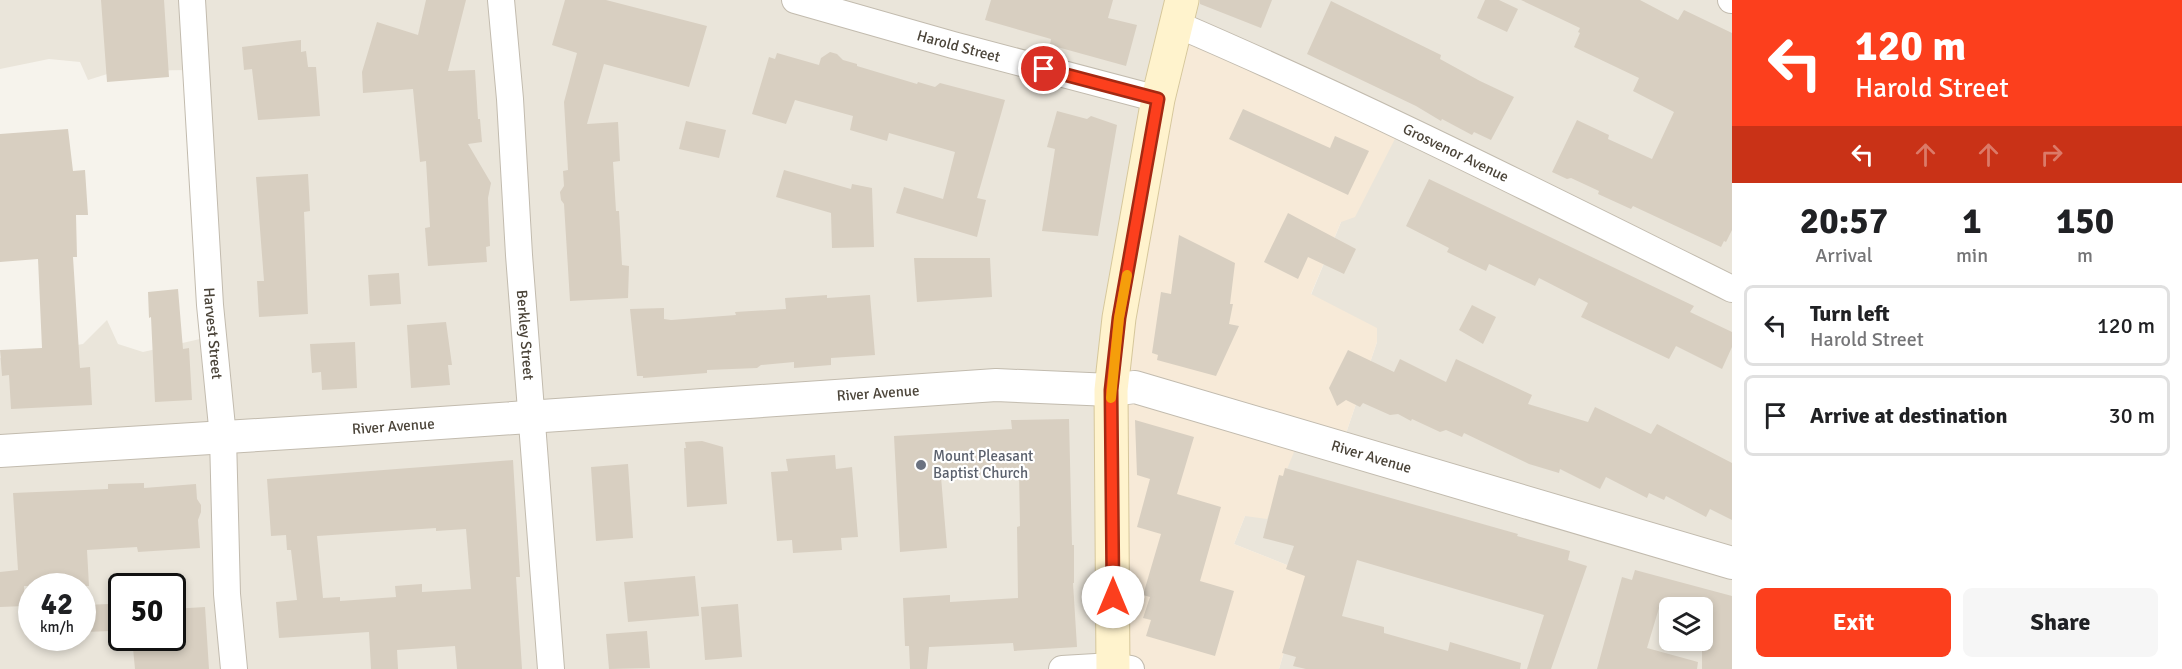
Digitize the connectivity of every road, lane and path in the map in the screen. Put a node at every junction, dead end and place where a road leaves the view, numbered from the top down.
1 (192, 0) edge
2 (501, 0) edge
3 (795, 0) edge
4 (1179, 12) edge
5 (1158, 99) junction
6 (1732, 289) edge
7 (1111, 390) junction
8 (532, 416) junction
9 (223, 437) junction
10 (0, 451) edge
11 (1732, 563) edge
12 (1119, 668) edge
13 (234, 669) edge
14 (551, 669) edge
15 (1062, 669) edge

1 - 9 street, Harvest Street
2 - 8 street, Berkley Street
3 - 5 street, Harold Street
4 - 5 main road
4 - 6 street, Grosvenor Avenue
5 - 7 main road
7 - 8 street, River Avenue
7 - 11 street, River Avenue
7 - 12 main road
8 - 9 street, River Avenue
8 - 14 street, Berkley Street
9 - 10 street, River Avenue
9 - 13 street, Harvest Street
12 - 15 street

